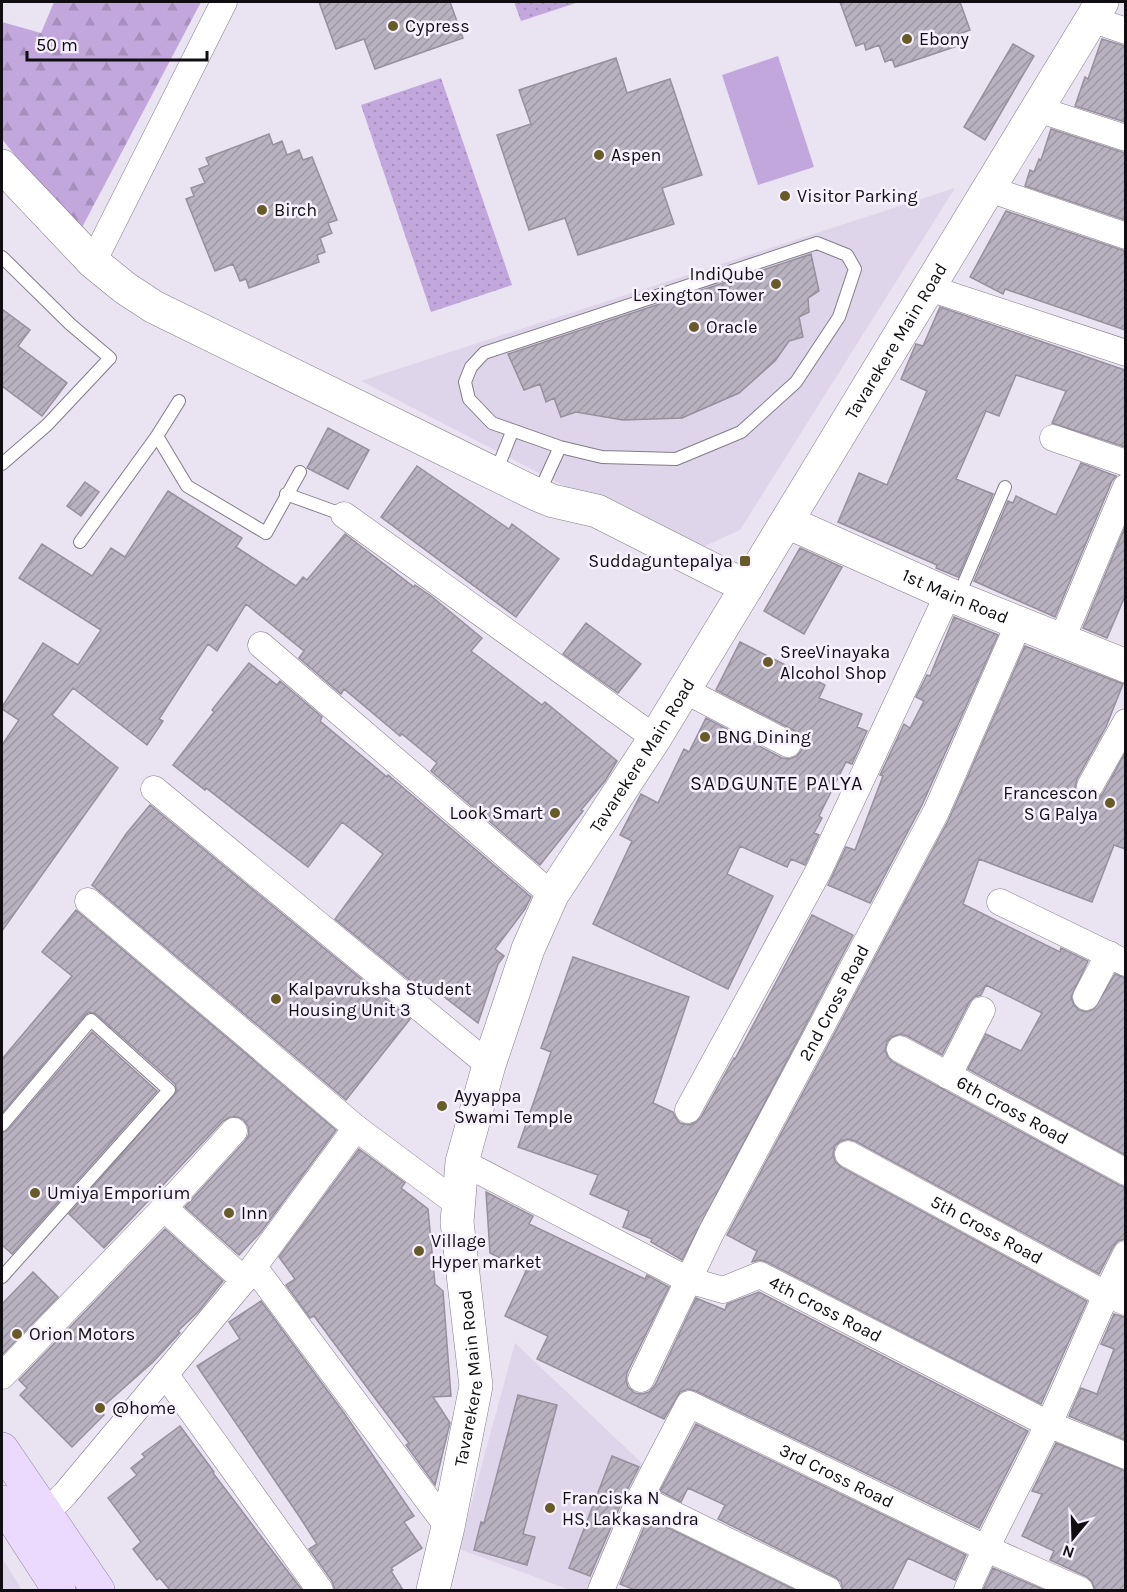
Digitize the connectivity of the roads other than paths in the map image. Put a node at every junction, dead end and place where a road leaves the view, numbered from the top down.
1 (224, 2) edge
2 (1096, 10) edge
3 (1125, 31) edge
4 (1036, 109) junction
5 (1125, 138) edge
6 (2, 166) edge
7 (989, 189) junction
8 (1125, 236) edge
9 (2, 257) edge
10 (93, 262) junction
11 (929, 288) junction
12 (1125, 353) edge
13 (179, 401) dead end
14 (512, 432) junction
15 (157, 436) junction
16 (1053, 438) dead end
17 (560, 447) junction
18 (1125, 463) edge
19 (2, 464) edge
20 (300, 472) dead end
21 (495, 473) junction
22 (1005, 487) dead end
23 (1125, 487) edge
24 (286, 495) junction
25 (545, 498) junction
26 (345, 515) joint
27 (787, 522) junction
28 (80, 542) dead end
29 (742, 595) junction
30 (953, 596) junction
31 (1019, 623) junction
32 (1062, 639) junction
33 (261, 645) dead end
34 (1125, 666) edge
35 (684, 690) junction
36 (1125, 722) edge
37 (655, 738) junction
38 (788, 744) dead end
39 (1090, 786) dead end
40 (154, 789) dead end
41 (552, 896) junction
42 (88, 902) dead end
43 (1000, 902) dead end
44 (1117, 958) edge
45 (1086, 997) dead end
46 (981, 1010) dead end
47 (900, 1049) dead end
48 (489, 1065) junction
49 (948, 1076) junction
50 (688, 1110) dead end
51 (2, 1125) edge
52 (356, 1128) junction
53 (234, 1131) dead end
54 (848, 1154) dead end
55 (462, 1162) junction
56 (1125, 1172) edge
57 (458, 1204) junction
58 (164, 1208) junction
59 (1125, 1254) edge
60 (3, 1273) edge
61 (249, 1273) junction
62 (688, 1280) junction
63 (1115, 1298) edge
64 (165, 1374) junction
65 (2, 1376) edge
66 (641, 1379) dead end
67 (1048, 1424) junction
68 (2, 1449) edge
69 (1125, 1456) edge
70 (640, 1498) junction
71 (2, 1502) edge
72 (46, 1513) junction
73 (448, 1527) junction
74 (985, 1548) junction
75 (59, 1590) edge
76 (98, 1590) edge
77 (320, 1590) edge
78 (433, 1590) edge
79 (601, 1590) edge
80 (828, 1590) edge
81 (967, 1590) edge
82 (1080, 1590) edge

1 - 10 street
2 - 3 street
2 - 4 main road, Tavarekere Main Road
4 - 5 street
4 - 7 main road, Tavarekere Main Road
6 - 10 main road
7 - 8 street
7 - 11 main road, Tavarekere Main Road
9 - 19 lane
10 - 21 main road
11 - 12 street
11 - 27 main road, Tavarekere Main Road
13 - 15 lane
14 - 17 lane
14 - 17 lane
14 - 21 lane
15 - 24 lane
15 - 28 lane
16 - 18 street
17 - 25 lane
20 - 24 lane
21 - 25 main road
22 - 30 lane
23 - 32 street
24 - 26 lane
25 - 29 main road
26 - 37 street
27 - 29 main road, Tavarekere Main Road
27 - 30 main road, 1st Main Road
29 - 35 main road, Tavarekere Main Road
30 - 31 main road, 1st Main Road
30 - 50 street
31 - 32 main road, 1st Main Road
31 - 62 street, 2nd Cross Road
32 - 34 main road, 1st Main Road
33 - 41 street
35 - 37 main road, Tavarekere Main Road
35 - 38 street
36 - 39 street
37 - 41 main road, Tavarekere Main Road
40 - 48 street
41 - 48 main road, Tavarekere Main Road
42 - 52 street
43 - 44 street
44 - 45 street
46 - 49 street
47 - 49 street, 6th Cross Road
48 - 55 main road, Tavarekere Main Road
49 - 56 street, 6th Cross Road
51 - 60 lane
52 - 57 street
52 - 61 street
53 - 58 street
54 - 63 street, 5th Cross Road
55 - 57 main road, Tavarekere Main Road
55 - 62 street, 4th Cross Road
57 - 73 main road, Tavarekere Main Road
58 - 61 street
58 - 65 street
59 - 63 street
61 - 64 street
61 - 73 street
62 - 66 street, 2nd Cross Road
62 - 67 street, 4th Cross Road
63 - 67 street
64 - 72 street
64 - 77 street
67 - 69 street, 4th Cross Road
67 - 74 street
68 - 72 main road
70 - 74 street, 3rd Cross Road
70 - 79 street
70 - 80 street
71 - 75 main road
72 - 76 main road
73 - 78 main road, Tavarekere Main Road
74 - 81 street
74 - 82 street, 3rd Cross Road

